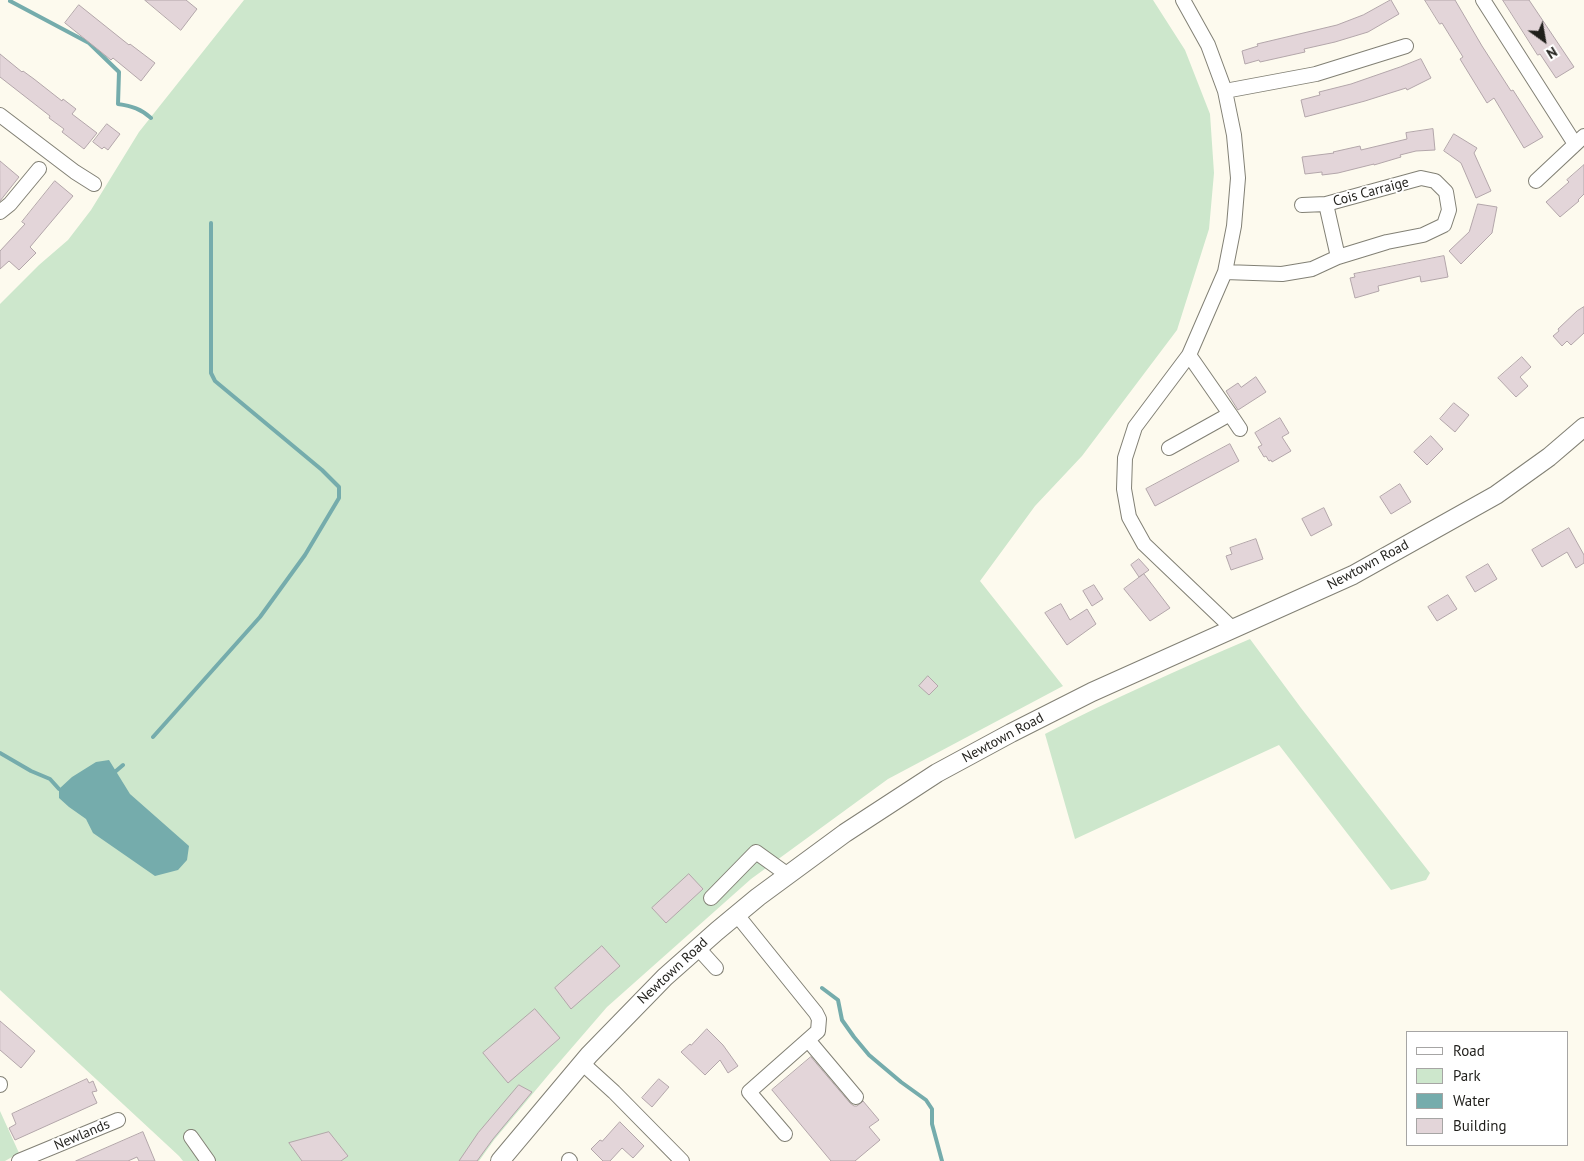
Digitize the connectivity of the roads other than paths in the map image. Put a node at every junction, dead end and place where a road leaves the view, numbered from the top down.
1 (1183, 0) edge
2 (1482, 0) edge
3 (1406, 46) dead end
4 (1225, 91) junction
5 (0, 115) edge
6 (1580, 140) edge
7 (39, 169) dead end
8 (1536, 181) dead end
9 (94, 184) dead end
10 (1326, 204) junction
11 (1302, 205) dead end
12 (0, 212) edge
13 (1338, 257) junction
14 (1225, 272) junction
15 (1189, 355) junction
16 (1230, 414) junction
17 (1584, 427) edge
18 (1240, 429) dead end
19 (1170, 448) dead end
20 (1232, 629) junction
21 (788, 875) junction
22 (711, 898) dead end
23 (737, 915) junction
24 (698, 947) junction
25 (716, 968) dead end
26 (808, 1040) junction
27 (582, 1063) junction
28 (856, 1097) dead end
29 (118, 1120) dead end
30 (785, 1134) dead end
31 (191, 1137) dead end
32 (19, 1161) edge
33 (208, 1161) edge
34 (500, 1161) edge
35 (682, 1161) edge

1 - 4 street
2 - 6 street
3 - 4 street
4 - 14 street
5 - 9 street
6 - 8 street
7 - 12 street
10 - 11 street, Cois Carraige
10 - 13 street, Cois Carraige
10 - 13 street, Cois Carraige
13 - 14 street, Cois Carraige
14 - 15 street
15 - 16 street
15 - 20 street
16 - 18 street
16 - 19 street
17 - 20 main road, Newtown Road
20 - 21 main road, Newtown Road
21 - 22 street
21 - 23 main road, Newtown Road
23 - 24 main road, Newtown Road
23 - 26 street
24 - 25 street
24 - 27 main road, Newtown Road
26 - 28 street
26 - 30 street
27 - 34 main road, Newtown Road
27 - 35 street
29 - 32 street, Newlands
31 - 33 street

